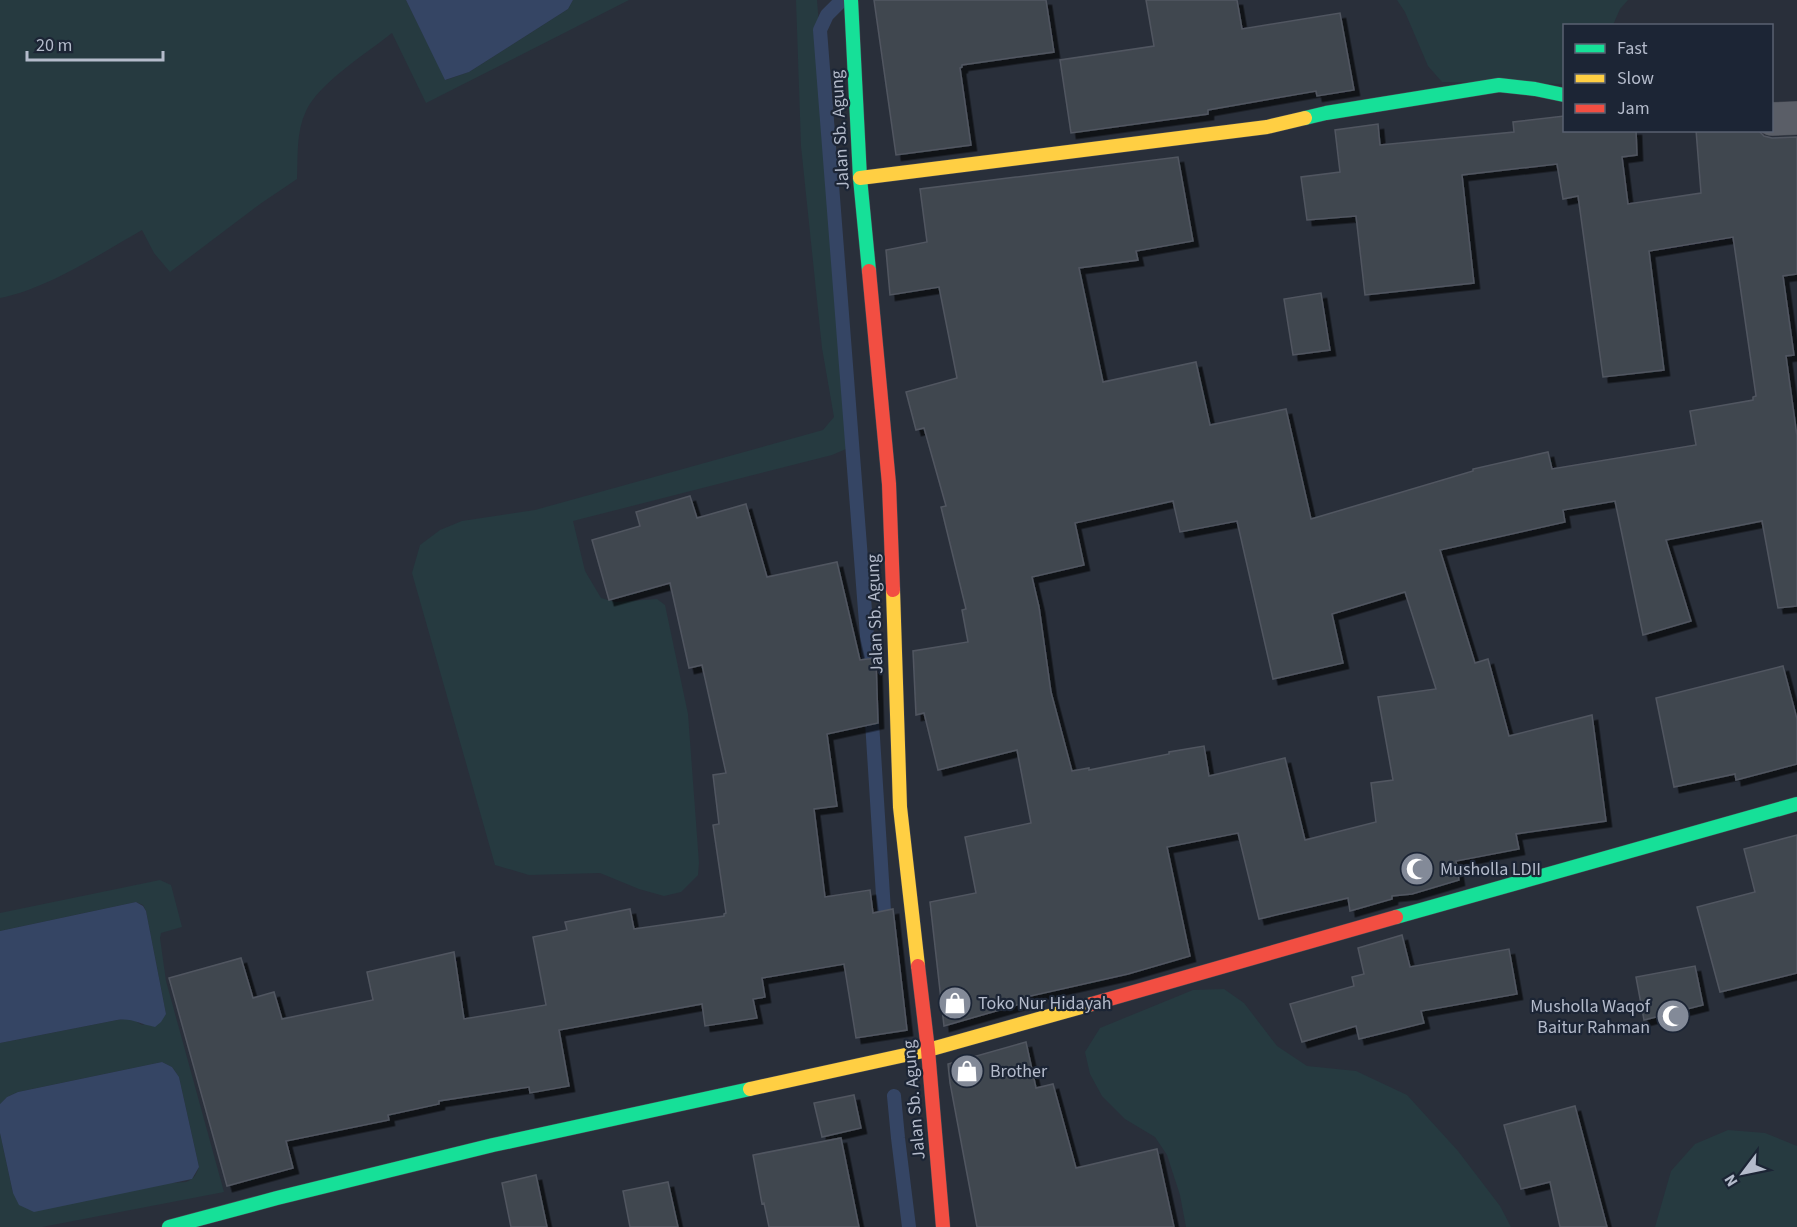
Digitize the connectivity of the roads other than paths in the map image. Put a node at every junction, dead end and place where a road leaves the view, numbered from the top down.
1 (851, 0) edge
2 (1563, 95) edge
3 (1797, 118) edge
4 (1773, 119) edge
5 (860, 178) junction
6 (1797, 804) edge
7 (928, 1050) junction
8 (169, 1227) edge
9 (943, 1227) edge

1 - 5 street, Jalan Sb. Agung
2 - 5 street
3 - 4 street
5 - 7 street, Jalan Sb. Agung
6 - 7 street
7 - 8 street
7 - 9 street, Jalan Sb. Agung

